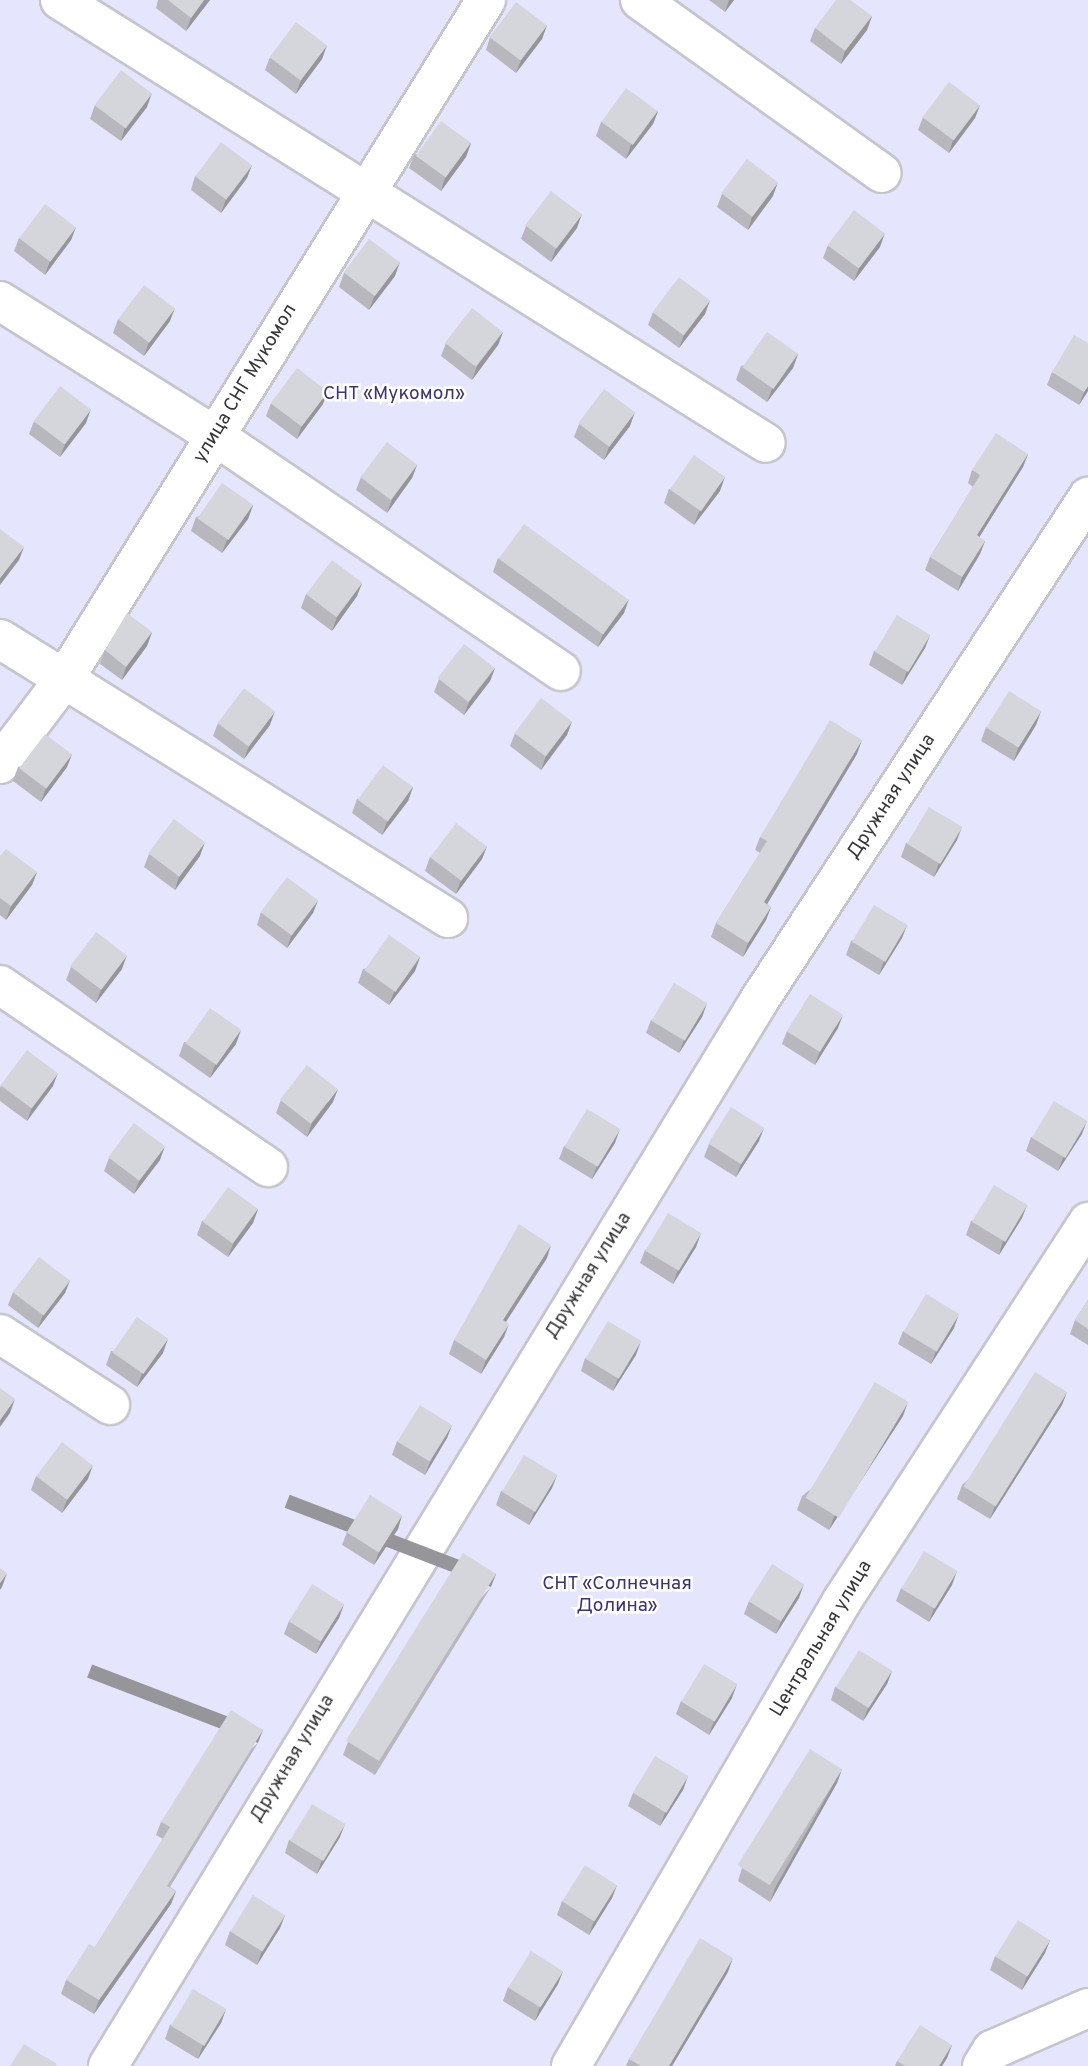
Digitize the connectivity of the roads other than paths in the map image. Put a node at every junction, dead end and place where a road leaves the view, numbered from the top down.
1 (60, 0) edge
2 (486, 0) edge
3 (640, 0) edge
4 (882, 173) dead end
5 (361, 193) junction
6 (0, 301) edge
7 (215, 436) junction
8 (766, 443) dead end
9 (1088, 497) edge
10 (0, 639) edge
11 (561, 671) dead end
12 (65, 678) junction
13 (0, 764) edge
14 (448, 918) dead end
15 (0, 985) edge
16 (268, 1167) dead end
17 (1088, 1222) edge
18 (0, 1334) edge
19 (110, 1405) dead end
20 (1088, 2008) edge
21 (108, 2066) edge
22 (571, 2066) edge
23 (982, 2066) edge

1 - 5 street
2 - 5 street, улица СНГ Мукомол
3 - 4 street
5 - 7 street, улица СНГ Мукомол
5 - 8 street
6 - 7 street
7 - 11 street
7 - 12 street, улица СНГ Мукомол
9 - 21 street, Дружная улица
10 - 12 street
12 - 13 street, улица СНГ Мукомол
12 - 14 street
15 - 16 street
17 - 22 street, Центральная улица
18 - 19 street
20 - 23 street

